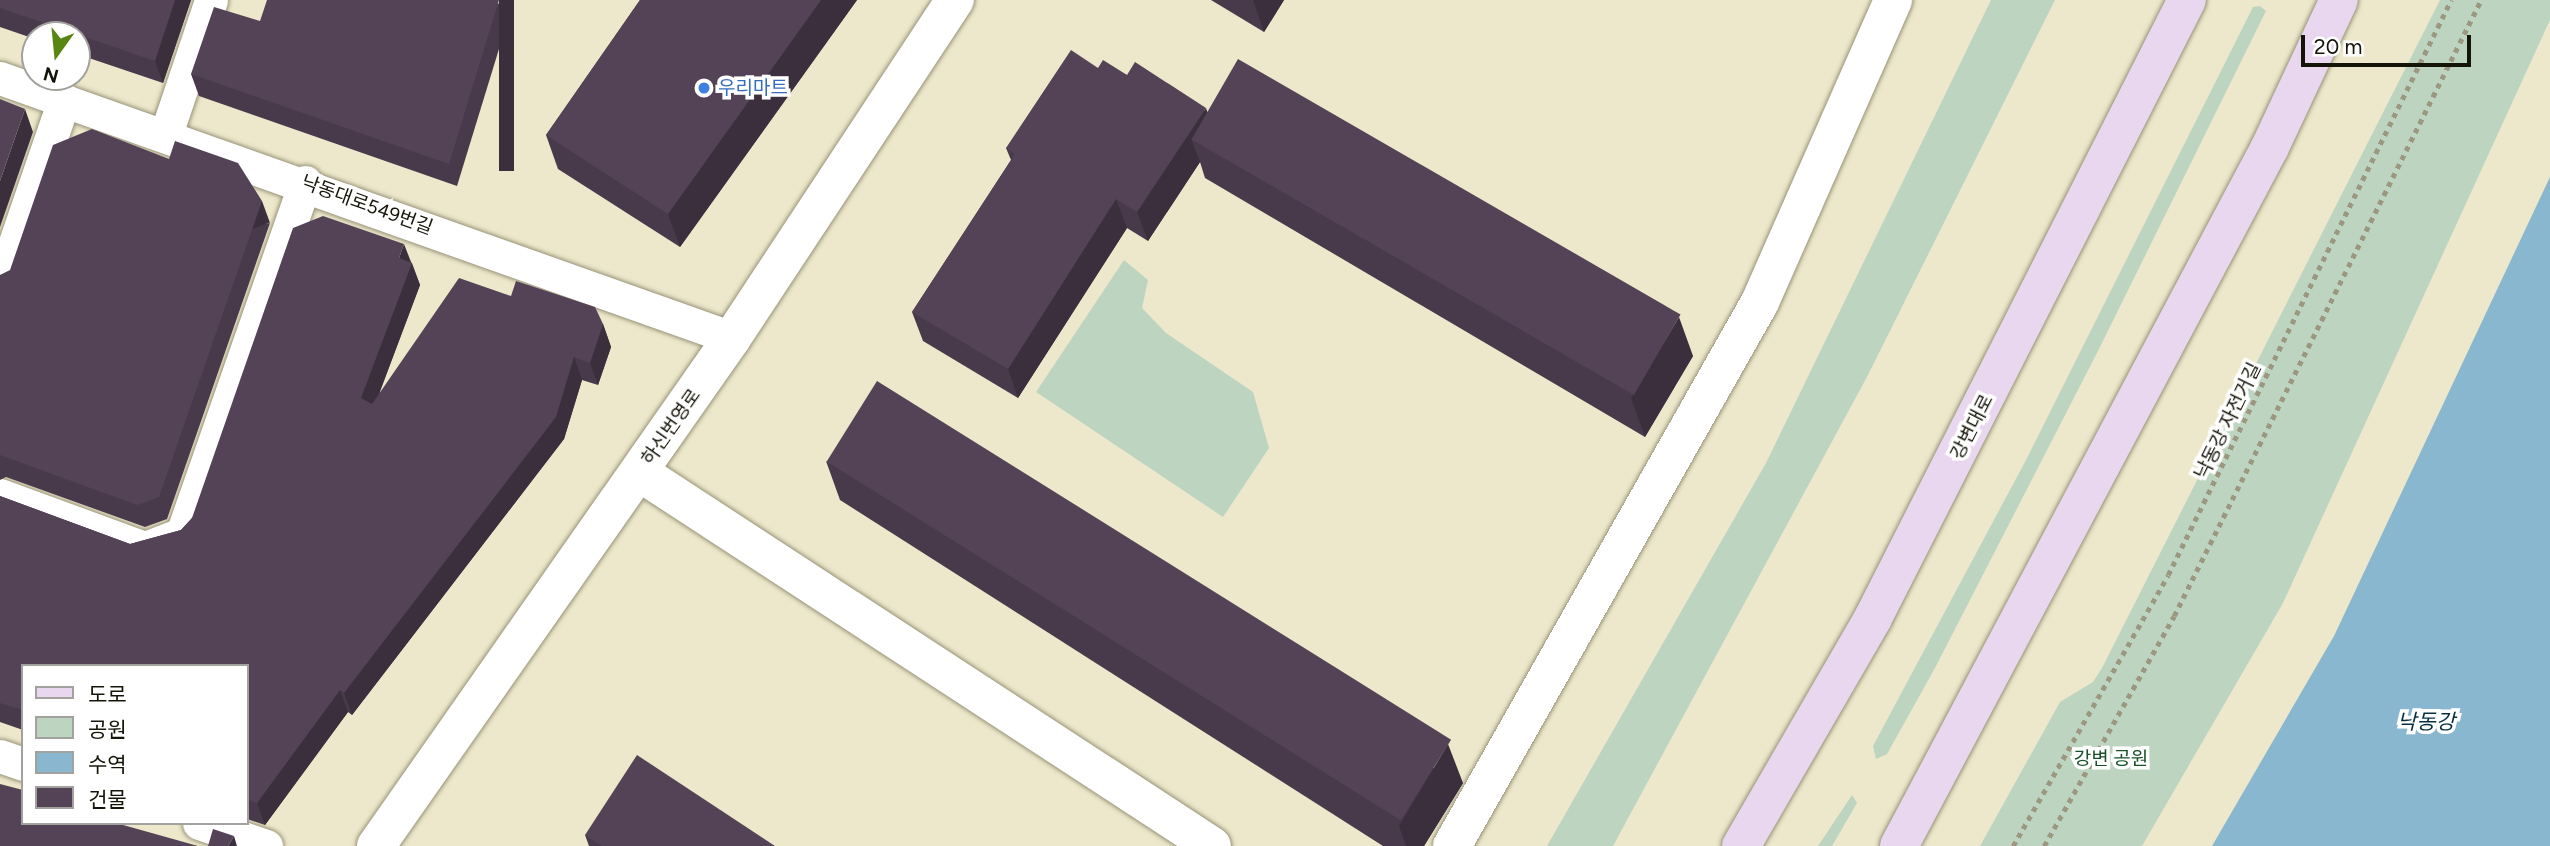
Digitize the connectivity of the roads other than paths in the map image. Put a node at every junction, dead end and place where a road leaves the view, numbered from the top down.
1 (211, 0) edge
2 (955, 0) edge
3 (1893, 0) edge
4 (2188, 0) edge
5 (2339, 0) edge
6 (0, 78) edge
7 (64, 100) junction
8 (166, 134) junction
9 (305, 182) junction
10 (0, 286) edge
11 (732, 338) junction
12 (639, 472) junction
13 (0, 495) edge
14 (0, 756) edge
15 (21, 763) edge
16 (205, 825) edge
17 (266, 846) edge
18 (376, 846) edge
19 (1212, 846) edge
20 (1452, 846) edge
21 (1741, 846) edge
22 (1899, 846) edge

1 - 8 lane
2 - 11 street, 하신번영로
3 - 20 street
4 - 21 main road, 강변대로
5 - 22 main road
6 - 7 lane, 낙동대로549번길
7 - 8 lane, 낙동대로549번길
7 - 10 lane
8 - 9 lane, 낙동대로549번길
9 - 11 lane, 낙동대로549번길
9 - 13 lane
11 - 12 street, 하신번영로
12 - 18 street, 하신번영로
12 - 19 street
14 - 15 lane
16 - 17 lane

